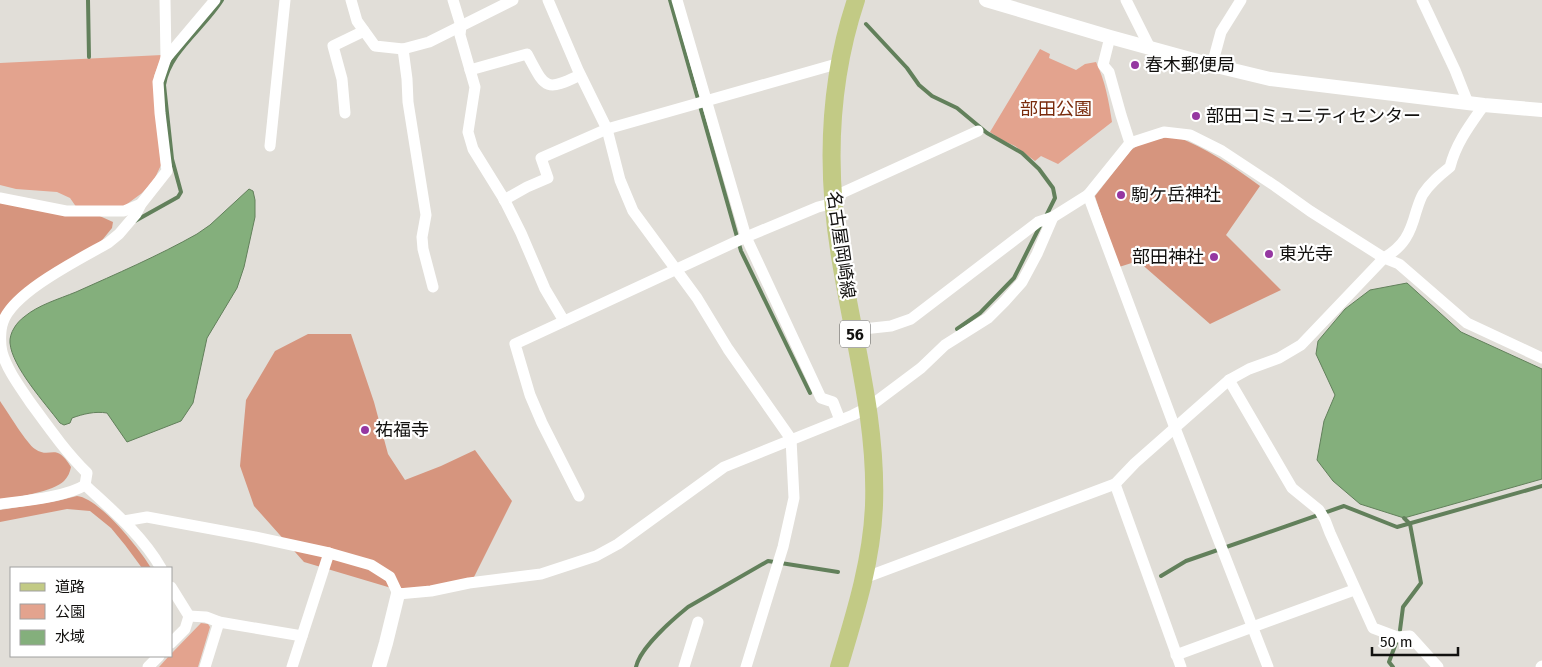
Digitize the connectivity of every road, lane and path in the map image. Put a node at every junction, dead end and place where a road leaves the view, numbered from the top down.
1 (165, 0) edge
2 (215, 0) edge
3 (285, 0) edge
4 (351, 0) edge
5 (453, 0) edge
6 (513, 0) edge
7 (548, 0) edge
8 (677, 0) edge
9 (856, 0) edge
10 (986, 0) edge
11 (1126, 0) edge
12 (1241, 0) edge
13 (1422, 0) edge
14 (461, 26) junction
15 (364, 31) junction
16 (1110, 37) junction
17 (1150, 48) junction
18 (403, 49) junction
19 (166, 58) junction
20 (840, 63) junction
21 (1212, 65) junction
22 (470, 70) junction
23 (580, 75) junction
24 (708, 100) junction
25 (1468, 103) junction
26 (1484, 105) junction
27 (1542, 110) edge
28 (345, 113) dead end
29 (606, 129) junction
30 (978, 131) dead end
31 (1130, 143) junction
32 (270, 146) dead end
33 (1088, 195) junction
34 (0, 198) edge
35 (504, 200) junction
36 (834, 200) junction
37 (141, 204) junction
38 (1053, 217) junction
39 (746, 237) junction
40 (1384, 258) junction
41 (676, 270) junction
42 (433, 287) dead end
43 (564, 321) junction
44 (854, 330) junction
45 (1542, 358) edge
46 (1230, 380) junction
47 (868, 407) junction
48 (840, 420) junction
49 (1175, 428) junction
50 (791, 439) junction
51 (1115, 484) junction
52 (85, 485) junction
53 (579, 496) dead end
54 (0, 504) edge
55 (124, 520) junction
56 (329, 553) junction
57 (159, 567) edge
58 (864, 578) junction
59 (172, 589) edge
60 (1354, 590) junction
61 (398, 594) junction
62 (189, 616) junction
63 (218, 622) junction
64 (698, 622) dead end
65 (1253, 626) junction
66 (302, 636) junction
67 (172, 642) edge
68 (1176, 655) junction
69 (158, 657) edge
70 (148, 667) edge
71 (204, 667) edge
72 (292, 667) edge
73 (379, 667) edge
74 (684, 667) edge
75 (746, 667) edge
76 (839, 667) edge
77 (1181, 667) edge
78 (1268, 667) edge
79 (1438, 667) edge

1 - 19 street
2 - 19 street
3 - 32 street
4 - 15 street
5 - 14 street
6 - 14 street
7 - 23 street
8 - 24 street
9 - 20 main road, 名古屋岡崎線 / 56
10 - 16 street
11 - 17 street
12 - 21 street
13 - 25 street
14 - 18 street
14 - 22 street
15 - 18 street
15 - 28 street
16 - 17 street
16 - 31 street
17 - 21 street
18 - 42 street
19 - 37 street
20 - 24 street
20 - 36 main road, 名古屋岡崎線 / 56
21 - 25 street
22 - 23 street
22 - 35 street
23 - 29 street
24 - 29 street
24 - 39 street
25 - 26 street
26 - 27 street
26 - 40 street
29 - 35 street
29 - 41 street
30 - 36 street
31 - 33 street
31 - 40 street
33 - 38 street
33 - 49 street
34 - 37 street
35 - 43 street
36 - 39 street
36 - 44 main road, 名古屋岡崎線 / 56
37 - 52 street
38 - 44 street
38 - 47 street
39 - 41 street
39 - 48 street
40 - 45 street
40 - 46 street
41 - 43 street
41 - 50 street
43 - 53 street
44 - 47 main road, 名古屋岡崎線 / 56
46 - 49 street
46 - 60 street
47 - 48 street
47 - 58 main road, 名古屋岡崎線 / 56
48 - 50 street
49 - 51 street
49 - 65 street
50 - 61 street
50 - 75 street
51 - 58 street
51 - 68 street
52 - 54 street
52 - 55 street
55 - 56 street
55 - 57 street
56 - 61 street
56 - 66 street
58 - 76 main road, 名古屋岡崎線 / 56
59 - 62 street
60 - 65 street
60 - 79 street
61 - 73 street
62 - 63 street
62 - 67 street
63 - 66 street
63 - 71 street
64 - 74 street
65 - 68 street
65 - 78 street
66 - 72 street
68 - 77 street
69 - 70 street

